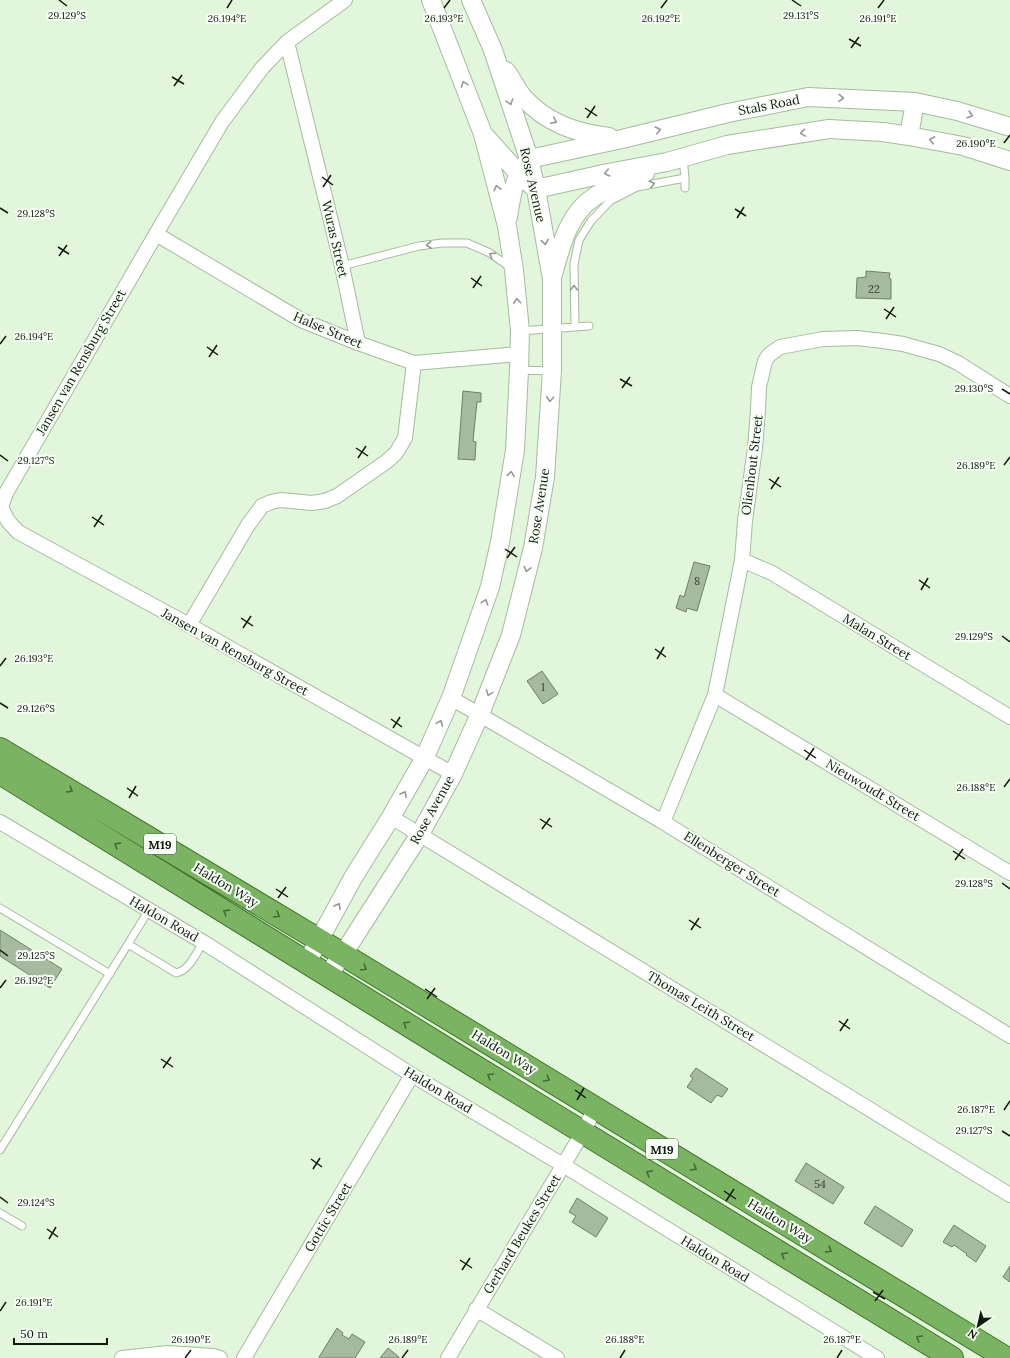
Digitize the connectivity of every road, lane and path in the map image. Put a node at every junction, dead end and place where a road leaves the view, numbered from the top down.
1 (345, 0) edge
2 (431, 0) edge
3 (471, 0) edge
4 (287, 42) junction
5 (493, 50) junction
6 (914, 102) junction
7 (1010, 127) edge
8 (483, 134) junction
9 (910, 136) junction
10 (622, 139) junction
11 (675, 160) junction
12 (1010, 161) edge
13 (524, 166) junction
14 (685, 178) junction
15 (685, 188) dead end
16 (536, 189) junction
17 (507, 226) junction
18 (156, 234) junction
19 (342, 266) junction
20 (514, 270) junction
21 (552, 279) junction
22 (589, 326) dead end
23 (575, 327) junction
24 (553, 329) junction
25 (520, 331) junction
26 (358, 343) junction
27 (519, 362) junction
28 (414, 363) junction
29 (552, 371) junction
30 (1010, 396) edge
31 (742, 560) junction
32 (189, 626) junction
33 (715, 695) junction
34 (451, 698) junction
35 (480, 714) junction
36 (1010, 717) edge
37 (0, 749) edge
38 (424, 759) junction
39 (0, 773) edge
40 (453, 774) junction
41 (39, 785) junction
42 (391, 817) junction
43 (0, 822) edge
44 (663, 822) junction
45 (420, 834) junction
46 (162, 846) junction
47 (150, 865) junction
48 (1010, 873) edge
49 (0, 908) edge
50 (149, 910) junction
51 (319, 940) junction
52 (203, 942) junction
53 (128, 944) junction
54 (343, 955) junction
55 (307, 962) junction
56 (110, 974) junction
57 (328, 975) junction
58 (450, 1020) junction
59 (1010, 1036) edge
60 (436, 1042) junction
61 (412, 1075) junction
62 (595, 1108) junction
63 (583, 1132) junction
64 (0, 1150) edge
65 (564, 1165) junction
66 (1010, 1196) edge
67 (764, 1211) junction
68 (0, 1213) edge
69 (22, 1226) dead end
70 (748, 1233) junction
71 (890, 1287) junction
72 (476, 1309) junction
73 (876, 1312) junction
74 (122, 1358) edge
75 (220, 1358) edge
76 (244, 1358) edge
77 (448, 1358) edge
78 (557, 1358) edge
79 (877, 1358) edge
80 (952, 1358) edge
81 (1006, 1358) edge

1 - 4 street, Jansen van Rensburg Street
8 -> 2 street
3 - 5 street, Rose Avenue
4 - 18 street, Jansen van Rensburg Street
4 - 19 street, Wuras Street
5 -> 10 street
5 -> 13 street, Rose Avenue
6 -> 7 street, Stals Road
6 - 9 street
10 -> 6 street, Stals Road
8 - 13 street
17 -> 8 street
9 -> 11 street
12 -> 9 street
10 - 13 street, Stals Road
11 - 14 lane
11 -> 16 street
11 - 21 street
13 - 16 street, Rose Avenue
13 - 17 street
14 - 15 lane
23 -> 14 lane
16 -> 21 street, Rose Avenue
17 - 20 street
18 - 26 street, Halse Street
18 - 32 street, Jansen van Rensburg Street
20 -> 19 lane
19 - 26 street, Wuras Street
25 -> 20 street
21 - 24 street, Rose Avenue
22 - 23 lane
23 - 24 lane
24 - 25 lane
24 - 29 street, Rose Avenue
25 - 27 street
26 - 28 street, Halse Street
27 - 28 street, Halse Street
27 - 29 lane
34 -> 27 street
28 - 32 street
29 -> 35 street, Rose Avenue
30 - 31 street, Olienhout Street
31 - 33 street, Olienhout Street
31 - 36 street, Malan Street
32 - 38 street, Jansen van Rensburg Street
33 - 44 street, Olienhout Street
33 - 48 street, Nieuwoudt Street
34 - 35 street, Ellenberger Street
38 -> 34 street
35 - 40 street, Rose Avenue
35 - 44 street, Ellenberger Street
37 - 41 highway, Haldon Way / M19
38 - 40 street, Jansen van Rensburg Street
42 -> 38 street
39 - 41 highway, Haldon Way / M19
40 - 45 street, Rose Avenue
41 -> 46 highway, Haldon Way / M19
47 -> 41 highway, Haldon Way / M19
42 - 45 street, Thomas Leith Street
51 -> 42 street
43 - 50 street, Haldon Road
44 - 59 street, Ellenberger Street
45 - 54 street, Rose Avenue
45 - 66 street, Thomas Leith Street
46 - 47 highway
46 -> 51 highway, Haldon Way / M19
55 -> 47 highway, Haldon Way / M19
49 - 56 lane
50 - 52 street, Haldon Road
50 - 53 lane
51 - 54 highway, Haldon Way / M19
51 - 55 street
52 - 53 lane
52 - 61 street, Haldon Road
53 - 56 lane
54 - 57 street, Rose Avenue
54 -> 58 highway, Haldon Way / M19
55 - 57 highway, Haldon Way / M19
56 - 64 lane
60 -> 57 highway, Haldon Way / M19
58 - 60 highway
58 -> 62 highway, Haldon Way / M19
63 -> 60 highway, Haldon Way / M19
61 - 65 street, Haldon Road
61 - 76 street, Gottic Street
62 - 63 street, Gerhard Beukes Street
62 -> 67 highway, Haldon Way / M19
63 - 65 street, Gerhard Beukes Street
70 -> 63 highway, Haldon Way / M19
65 - 72 street, Gerhard Beukes Street
65 - 79 street, Haldon Road
67 - 70 highway
67 -> 71 highway, Haldon Way / M19
68 - 69 lane
73 -> 70 highway, Haldon Way / M19
71 - 73 highway
71 - 81 highway, Haldon Way / M19
72 - 77 street, Gerhard Beukes Street
72 - 78 street
80 -> 73 highway, Haldon Way / M19
74 - 75 street

